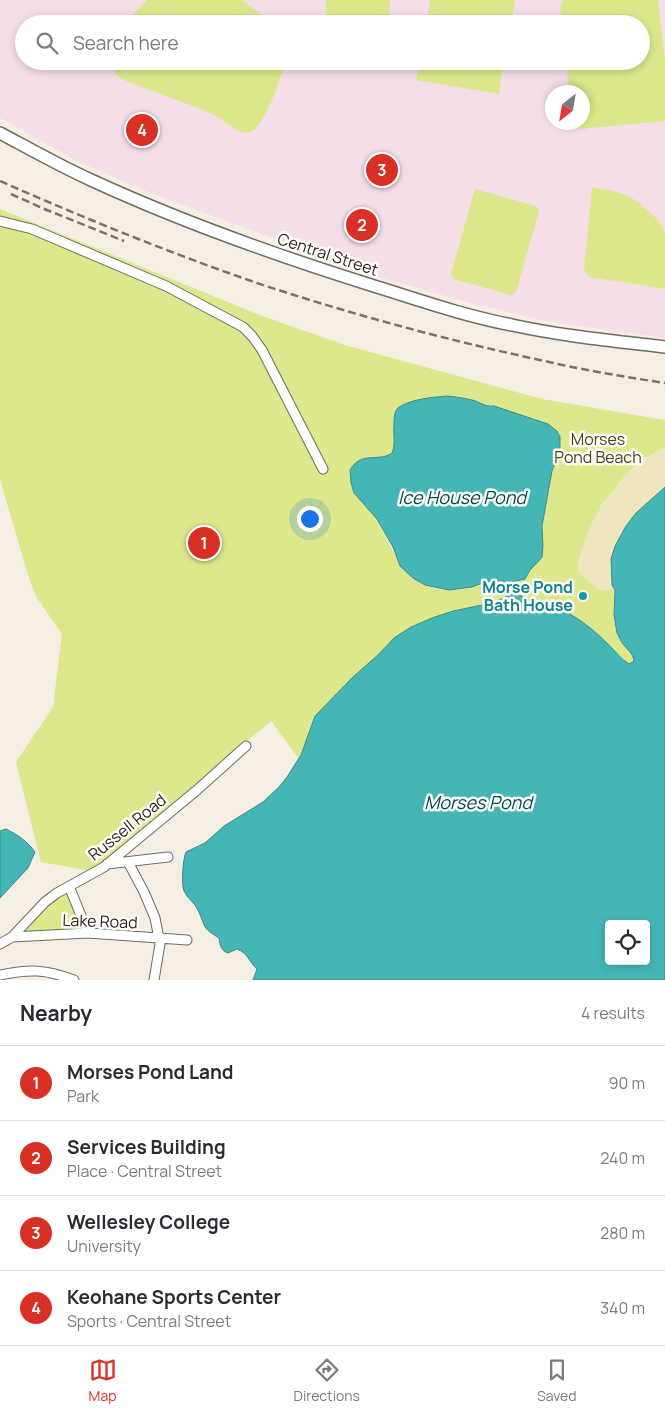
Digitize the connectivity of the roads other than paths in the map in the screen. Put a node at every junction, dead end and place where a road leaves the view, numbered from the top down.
1 (0, 133) edge
2 (0, 221) edge
3 (665, 347) edge
4 (323, 469) dead end
5 (246, 746) dead end
6 (168, 857) dead end
7 (128, 862) junction
8 (107, 864) junction
9 (69, 886) junction
10 (88, 933) junction
11 (12, 937) junction
12 (160, 939) junction
13 (187, 940) dead end
14 (0, 944) edge
15 (0, 975) edge
16 (74, 980) edge
17 (154, 980) edge

1 - 3 main road, Central Street
2 - 4 street
5 - 8 street, Russell Road
6 - 7 street
7 - 8 street
7 - 12 street
8 - 9 street, Russell Road
9 - 10 street
9 - 11 street, Russell Road
10 - 11 street, Lake Road
10 - 12 street, Lake Road
11 - 14 street, Russell Road
12 - 13 street, Lake Road
12 - 17 street
15 - 16 street

